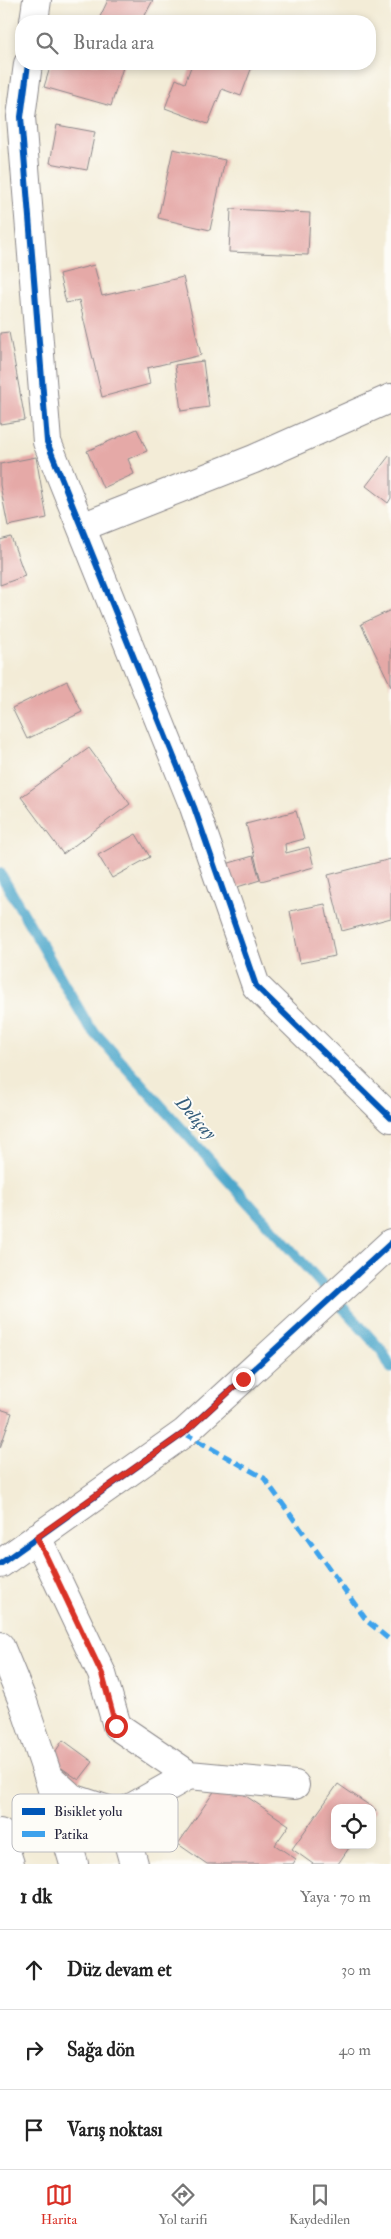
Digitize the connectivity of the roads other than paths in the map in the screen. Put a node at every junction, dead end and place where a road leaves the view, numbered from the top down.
1 (37, 0) edge
2 (35, 15) edge
3 (27, 70) edge
4 (391, 398) edge
5 (82, 527) junction
6 (391, 1118) edge
7 (391, 1244) edge
8 (37, 1537) junction
9 (0, 1564) edge
10 (0, 1646) edge
11 (190, 1775) junction
12 (48, 1776) junction
13 (295, 1785) dead end
14 (53, 1794) edge
15 (68, 1794) edge
16 (156, 1794) edge
17 (0, 1833) edge
18 (70, 1852) edge
19 (10, 1864) edge
20 (74, 1864) edge

1 - 2 main road
3 - 5 main road
4 - 5 main road
5 - 6 main road
7 - 8 main road
8 - 9 main road
8 - 11 main road
10 - 12 main road
11 - 13 main road
11 - 16 main road
12 - 14 main road
12 - 15 main road
17 - 19 main road
18 - 20 main road

